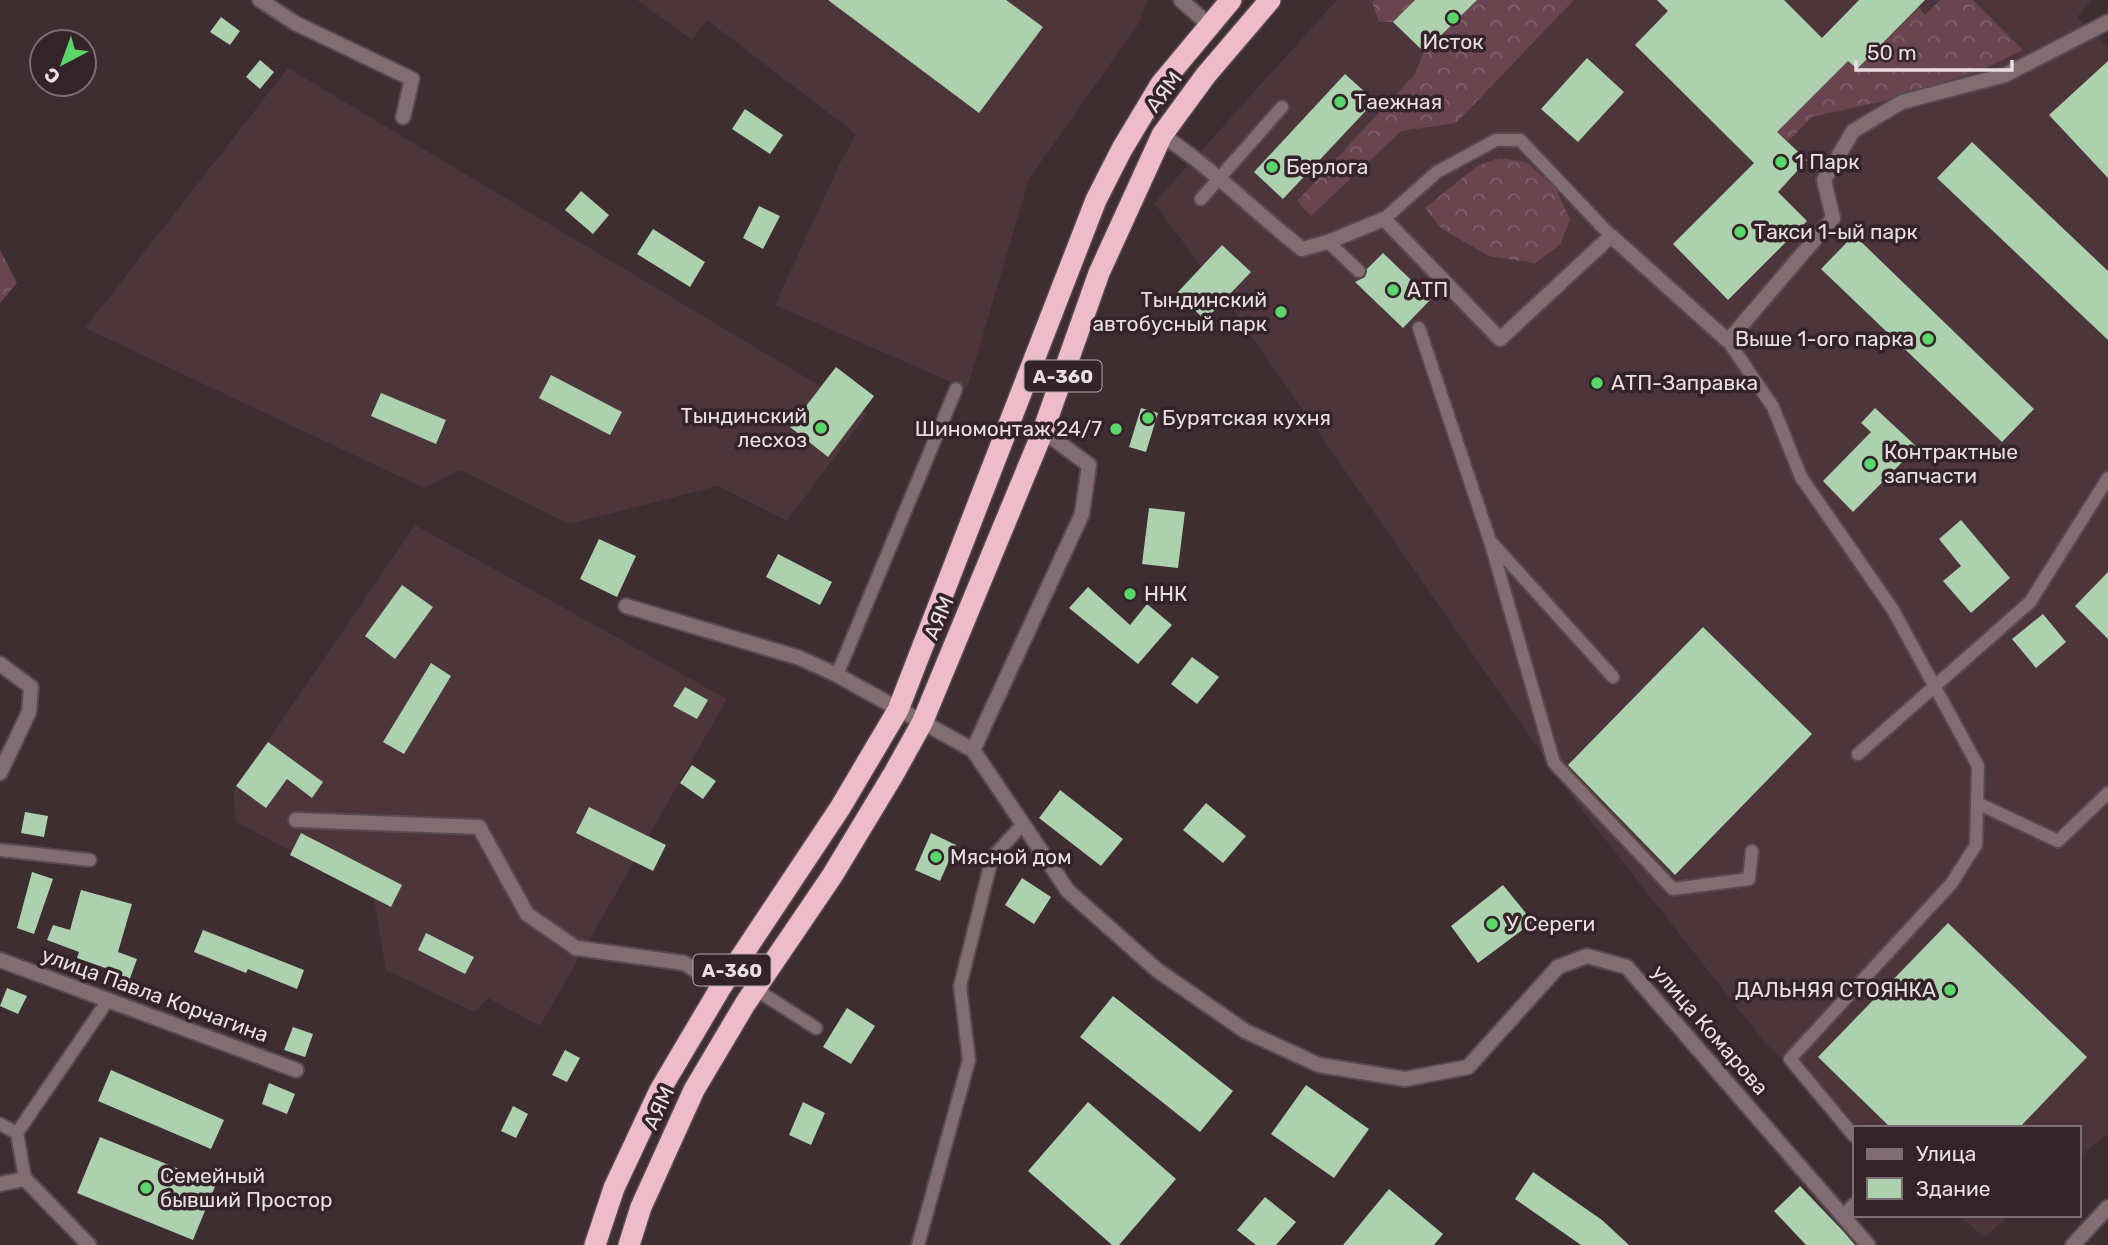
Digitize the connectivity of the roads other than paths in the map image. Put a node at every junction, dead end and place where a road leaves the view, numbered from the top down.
1 (260, 0) edge
2 (1181, 0) edge
3 (1231, 0) edge
4 (1270, 0) edge
5 (2108, 22) edge
6 (1209, 25) junction
7 (1282, 107) dead end
8 (403, 117) dead end
9 (1162, 135) junction
10 (1219, 179) junction
11 (1201, 199) dead end
12 (1384, 219) junction
13 (1611, 236) junction
14 (1328, 243) junction
15 (1359, 271) dead end
16 (1419, 328) dead end
17 (1728, 341) junction
18 (956, 389) dead end
19 (1043, 430) junction
20 (2108, 478) edge
21 (1490, 541) junction
22 (626, 606) dead end
23 (0, 664) edge
24 (837, 675) junction
25 (1613, 677) dead end
26 (1935, 686) junction
27 (898, 710) junction
28 (922, 723) junction
29 (972, 750) junction
30 (1858, 754) dead end
31 (0, 773) edge
32 (2108, 793) edge
33 (1977, 803) junction
34 (296, 820) dead end
35 (1022, 825) junction
36 (0, 849) edge
37 (1752, 851) dead end
38 (90, 860) dead end
39 (0, 960) edge
40 (721, 987) junction
41 (755, 989) junction
42 (108, 1000) junction
43 (816, 1028) dead end
44 (296, 1069) dead end
45 (0, 1125) edge
46 (17, 1133) junction
47 (1853, 1135) edge
48 (25, 1178) junction
49 (0, 1184) edge
50 (1853, 1205) edge
51 (2108, 1208) edge
52 (1843, 1216) junction
53 (89, 1245) edge
54 (595, 1245) edge
55 (629, 1245) edge
56 (918, 1245) edge
57 (1868, 1245) edge
58 (2073, 1245) edge

1 - 8 street
2 - 6 street
3 - 6 highway, АЯМ / А-360
4 - 9 highway, АЯМ / А-360
5 - 17 street
6 - 27 highway, АЯМ / А-360
7 - 10 lane
9 - 10 street
9 - 19 highway, АЯМ / А-360
10 - 11 lane
10 - 14 street
12 - 13 lane
12 - 13 street
12 - 14 street
13 - 17 street
14 - 15 lane
16 - 21 lane
17 - 26 lane
18 - 24 lane
19 - 28 highway, АЯМ / А-360
19 - 29 street
20 - 26 lane
21 - 25 lane
21 - 37 lane
22 - 24 street
23 - 31 street
24 - 27 street
26 - 30 lane
26 - 33 lane
27 - 28 street
27 - 40 highway, АЯМ / А-360
28 - 29 street
28 - 41 highway, АЯМ / А-360
29 - 35 street, улица Комарова
32 - 33 lane
33 - 47 lane
34 - 40 street
35 - 52 street, улица Комарова
35 - 56 lane
36 - 38 lane
39 - 42 street, улица Павла Корчагина
40 - 54 highway, АЯМ / А-360
41 - 43 lane
41 - 55 highway, АЯМ / А-360
42 - 44 street, улица Павла Корчагина
42 - 46 lane
45 - 46 lane
46 - 48 lane
48 - 49 street
48 - 53 street
50 - 52 lane
51 - 58 street
52 - 57 street, улица Комарова

